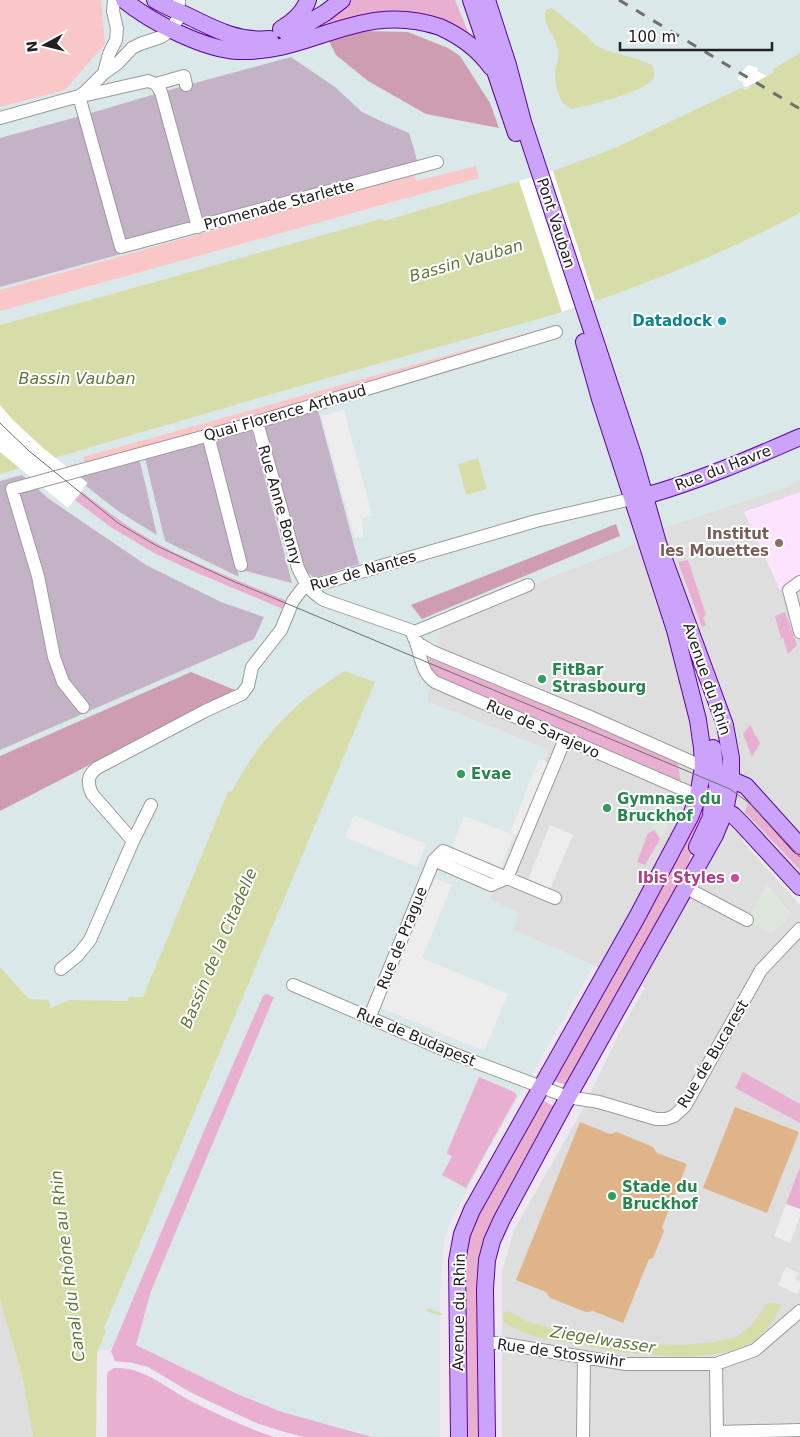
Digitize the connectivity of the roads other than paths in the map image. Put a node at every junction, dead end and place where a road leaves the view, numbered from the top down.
1 (114, 0) edge
2 (124, 0) edge
3 (155, 0) edge
4 (308, 0) edge
5 (342, 0) edge
6 (471, 0) edge
7 (487, 0) edge
8 (179, 6) edge
9 (306, 26) junction
10 (171, 29) junction
11 (290, 34) junction
12 (246, 45) junction
13 (104, 73) junction
14 (496, 75) junction
15 (156, 84) junction
16 (186, 85) dead end
17 (79, 96) junction
18 (0, 118) edge
19 (518, 123) junction
20 (437, 162) dead end
21 (198, 227) junction
22 (584, 326) joint
23 (556, 332) dead end
24 (257, 422) junction
25 (208, 436) junction
26 (800, 437) edge
27 (639, 498) junction
28 (241, 565) dead end
29 (800, 582) edge
30 (528, 585) dead end
31 (306, 586) junction
32 (800, 632) edge
33 (413, 635) junction
34 (83, 707) dead end
35 (565, 739) junction
36 (709, 769) junction
37 (738, 783) junction
38 (712, 804) junction
39 (151, 805) dead end
40 (133, 841) junction
41 (800, 846) edge
42 (507, 878) junction
43 (800, 887) edge
44 (691, 889) junction
45 (555, 898) dead end
46 (747, 920) dead end
47 (800, 929) edge
48 (61, 969) dead end
49 (292, 985) dead end
50 (370, 1016) junction
51 (540, 1087) junction
52 (568, 1097) junction
53 (800, 1312) edge
54 (486, 1343) junction
55 (584, 1357) junction
56 (716, 1364) junction
57 (800, 1430) edge
58 (716, 1434) edge
59 (459, 1437) edge
60 (487, 1437) edge
61 (583, 1437) edge

1 - 13 street
2 - 10 main road
3 - 8 main road
4 - 9 main road
5 - 9 main road
6 - 14 main road
7 - 19 main road
8 - 10 street
8 - 12 main road
9 - 11 main road
9 - 11 main road
9 - 14 main road
10 - 12 main road
10 - 13 street
11 - 12 main road
13 - 17 street
14 - 19 main road
15 - 16 street
15 - 17 street
15 - 21 street
17 - 18 street
17 - 21 street, Promenade Starlette
19 - 22 main road, Pont Vauban
20 - 21 street, Promenade Starlette
22 - 27 main road, Avenue du Rhin
23 - 24 street, Quai Florence Arthaud
24 - 25 street, Quai Florence Arthaud
24 - 31 street, Rue Anne Bonny
25 - 28 street
25 - 34 street, Quai Florence Arthaud
26 - 27 main road, Rue du Havre
27 - 31 street, Rue de Nantes
27 - 36 main road, Avenue du Rhin
27 - 37 main road, Avenue du Rhin
29 - 32 street
30 - 33 street
31 - 33 street, Rue de Sarajevo
31 - 40 street, Rue de Nantes
33 - 35 street, Rue de Sarajevo
33 - 36 street, Rue de Sarajevo
35 - 38 street, Rue de Sarajevo
35 - 42 street
36 - 37 main road
36 - 38 main road, Avenue du Rhin
36 - 38 main road, Avenue du Rhin
37 - 38 main road, Avenue du Rhin
37 - 41 main road
38 - 43 main road
38 - 44 main road, Avenue du Rhin
38 - 51 main road, Avenue du Rhin
39 - 40 street
40 - 48 street
42 - 45 street
42 - 50 street, Rue de Prague
44 - 46 street
44 - 52 main road, Avenue du Rhin
47 - 52 street, Rue de Bucarest
49 - 50 street, Rue de Budapest
50 - 51 street, Rue de Budapest
51 - 52 street
51 - 59 main road, Avenue du Rhin
52 - 54 main road, Avenue du Rhin
53 - 56 street, Rue de Stosswihr
54 - 55 street, Rue de Stosswihr
54 - 60 main road, Avenue du Rhin
55 - 56 street, Rue de Stosswihr
55 - 61 street
56 - 58 street
57 - 58 street

